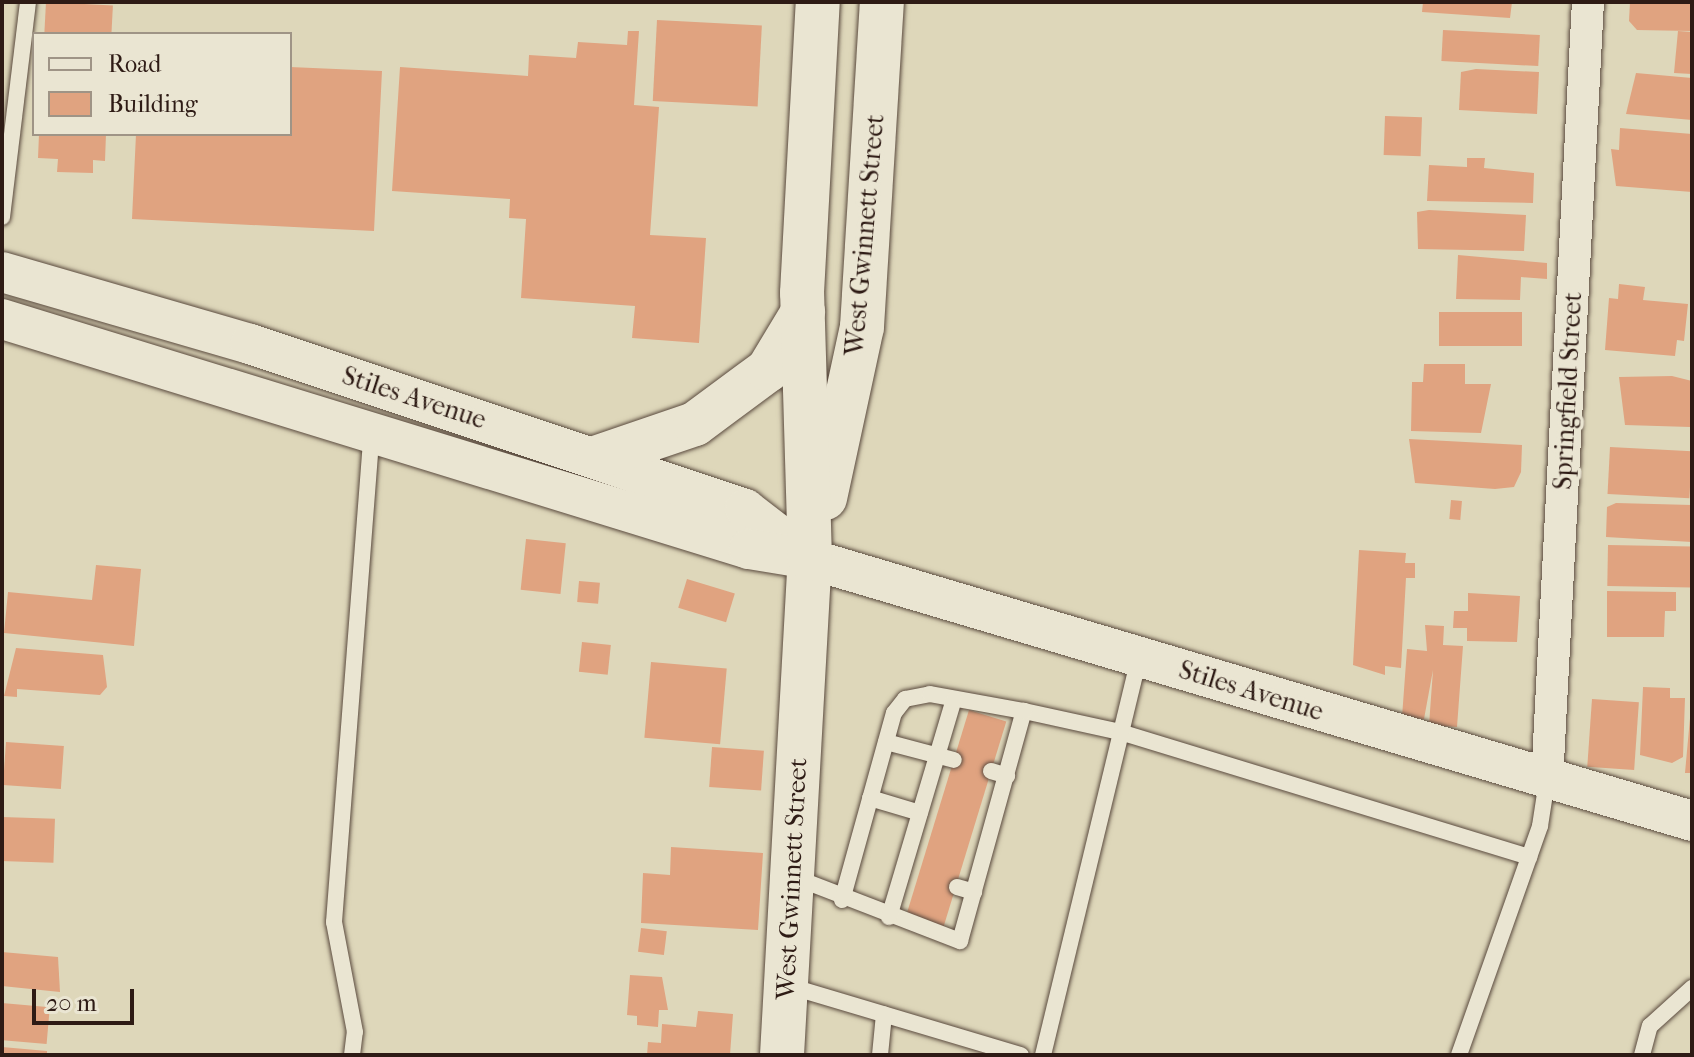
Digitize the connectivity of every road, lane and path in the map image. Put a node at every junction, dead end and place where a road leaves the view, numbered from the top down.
1 (28, 2) edge
2 (818, 2) edge
3 (882, 2) edge
4 (1588, 2) edge
5 (5, 175) edge
6 (2, 217) edge
7 (2, 272) edge
8 (803, 312) junction
9 (2, 319) edge
10 (372, 433) junction
11 (598, 457) junction
12 (810, 559) junction
13 (1139, 658) junction
14 (954, 699) junction
15 (1024, 711) junction
16 (1120, 732) junction
17 (886, 742) junction
18 (938, 754) junction
19 (954, 760) dead end
20 (1547, 781) junction
21 (870, 798) junction
22 (920, 813) junction
23 (1692, 821) edge
24 (1529, 857) junction
25 (792, 876) junction
26 (842, 900) junction
27 (889, 917) junction
28 (786, 985) junction
29 (1692, 988) edge
30 (884, 1014) junction
31 (352, 1055) edge
32 (782, 1055) edge
33 (880, 1055) edge
34 (1021, 1055) edge
35 (1043, 1055) edge
36 (1459, 1055) edge
37 (1642, 1055) edge

1 - 5 lane
2 - 8 main road, West Gwinnett Street
3 - 12 main road, West Gwinnett Street
4 - 20 street, Springfield Street
5 - 6 lane
7 - 11 street, Stiles Avenue
8 - 11 main road
8 - 12 main road, West Gwinnett Street
9 - 10 street, Stiles Avenue
10 - 12 street, Stiles Avenue
10 - 31 lane
11 - 12 street, Stiles Avenue
12 - 13 street, Stiles Avenue
12 - 25 main road, West Gwinnett Street
13 - 16 lane
13 - 20 street, Stiles Avenue
14 - 15 lane
14 - 17 lane
14 - 18 lane
15 - 16 lane
15 - 27 lane
16 - 24 lane
16 - 35 lane
17 - 18 lane
17 - 21 lane
18 - 19 lane
18 - 22 lane
20 - 23 street, Stiles Avenue
20 - 24 lane
21 - 22 lane
21 - 26 lane
22 - 27 lane
24 - 36 lane
25 - 26 lane
25 - 28 main road, West Gwinnett Street
26 - 27 lane
28 - 30 lane
28 - 32 main road, West Gwinnett Street
29 - 37 lane
30 - 33 lane
30 - 34 lane

